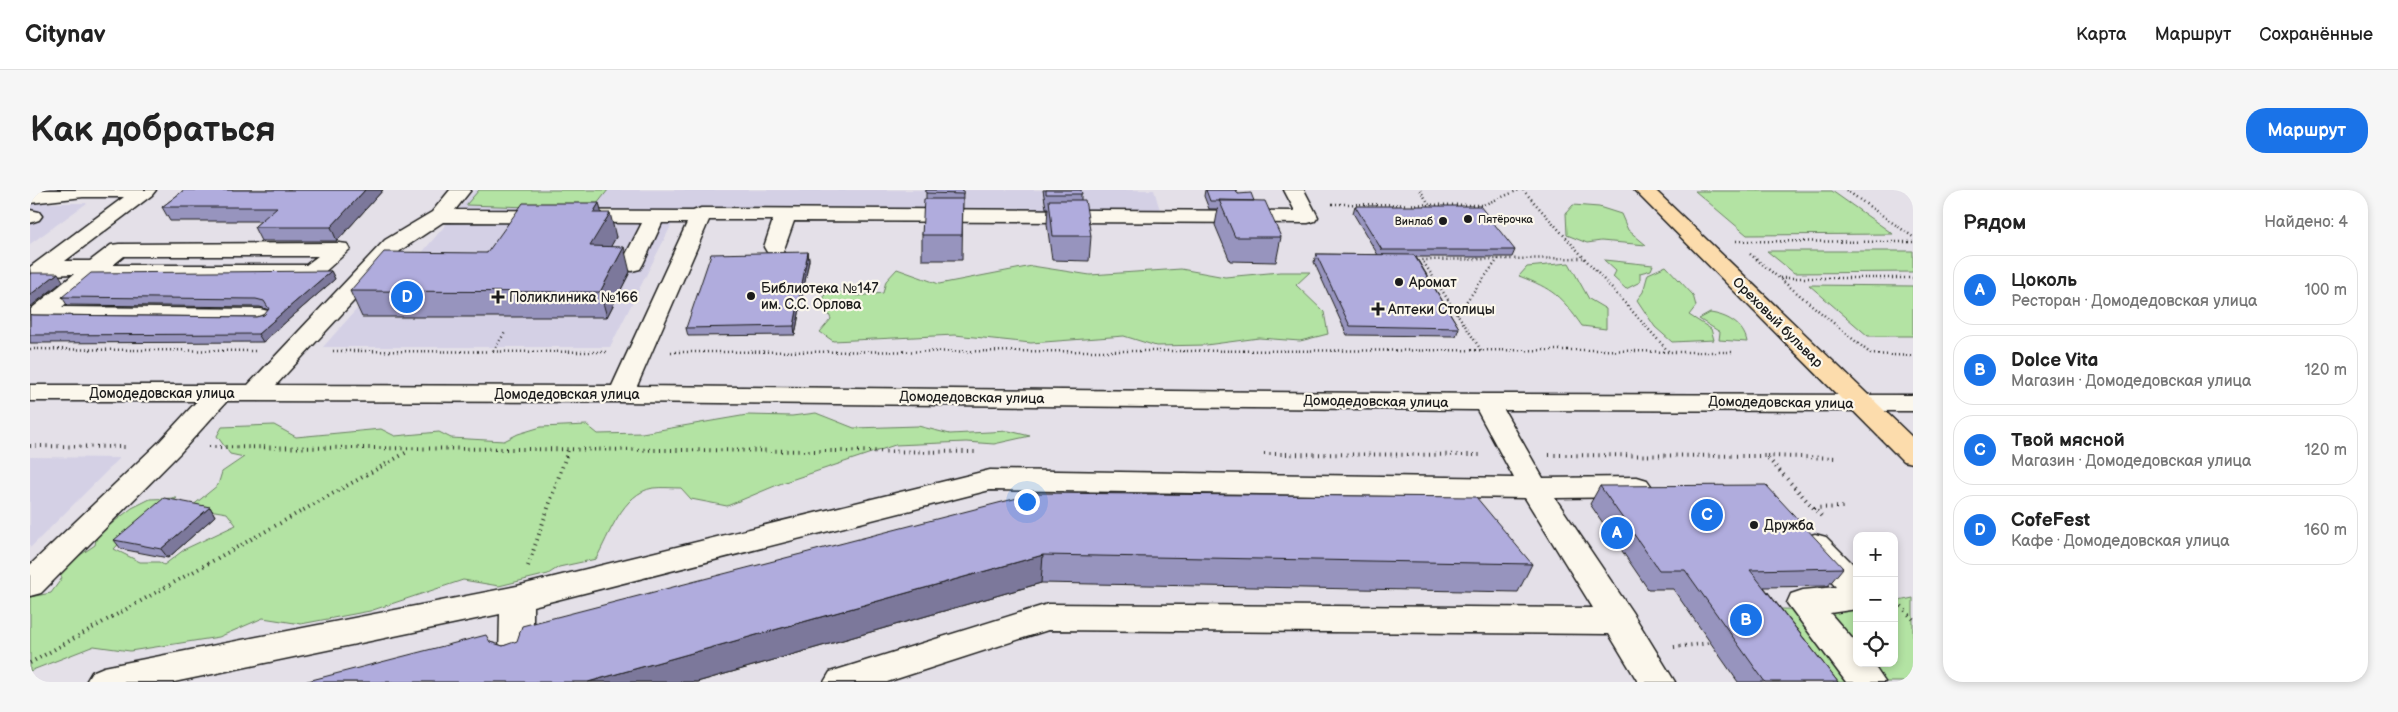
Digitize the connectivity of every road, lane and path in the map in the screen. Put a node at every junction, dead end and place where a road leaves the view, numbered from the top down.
1 (146, 190) edge
2 (461, 190) edge
3 (1420, 190) edge
4 (1521, 190) edge
5 (1644, 190) edge
6 (1846, 190) edge
7 (1298, 197) edge
8 (1429, 204) junction
9 (31, 210) edge
10 (785, 214) junction
11 (439, 216) junction
12 (655, 217) junction
13 (699, 218) junction
14 (1913, 237) edge
15 (1913, 242) edge
16 (775, 247) dead end
17 (1743, 247) dead end
18 (1750, 254) dead end
19 (1583, 258) junction
20 (1498, 259) junction
21 (632, 264) dead end
22 (95, 268) junction
23 (37, 272) edge
24 (1779, 278) junction
25 (1913, 278) edge
26 (1457, 314) junction
27 (260, 316) edge
28 (506, 331) dead end
29 (30, 349) edge
30 (1481, 350) junction
31 (294, 351) junction
32 (493, 351) junction
33 (639, 352) junction
34 (1669, 352) junction
35 (1732, 352) dead end
36 (1913, 356) edge
37 (30, 393) edge
38 (219, 394) junction
39 (254, 394) junction
40 (620, 394) junction
41 (1486, 402) junction
42 (1861, 403) junction
43 (1913, 403) edge
44 (30, 446) edge
45 (170, 447) junction
46 (410, 450) junction
47 (568, 450) junction
48 (986, 452) dead end
49 (1255, 454) dead end
50 (1913, 454) edge
51 (1514, 455) junction
52 (1766, 456) junction
53 (1838, 458) dead end
54 (1661, 487) edge
55 (1534, 488) junction
56 (1845, 508) dead end
57 (1806, 518) junction
58 (1826, 522) dead end
59 (34, 576) edge
60 (1853, 583) edge
61 (517, 598) junction
62 (1853, 598) edge
63 (1898, 602) edge
64 (1913, 618) edge
65 (1620, 620) junction
66 (516, 659) edge
67 (30, 663) edge
68 (104, 682) edge
69 (842, 682) edge
70 (1657, 682) edge
71 (1867, 682) edge

1 - 9 street
1 - 23 street
2 - 11 street
3 - 8 path
4 - 8 path
4 - 19 path
5 - 42 main road, Ореховый бульвар
6 - 14 path
7 - 8 path
7 - 10 street
10 - 13 street
10 - 16 street
11 - 12 street
11 - 31 street
12 - 13 street
12 - 21 street
13 - 33 street
15 - 17 path
18 - 24 path
19 - 20 path
19 - 34 path
20 - 26 path
20 - 26 path
22 - 22 street
22 - 23 street
22 - 27 street
24 - 25 path
24 - 36 path
26 - 30 path
28 - 32 path
29 - 31 path
30 - 33 path
30 - 34 path
31 - 32 path
31 - 39 street
32 - 33 path
33 - 40 street
34 - 35 path
37 - 38 street, Домодедовская улица
38 - 39 street, Домодедовская улица
38 - 45 street
39 - 40 street, Домодедовская улица
40 - 41 street, Домодедовская улица
41 - 42 street, Домодедовская улица
41 - 51 street
42 - 43 street, Домодедовская улица
42 - 50 main road, Ореховый бульвар
44 - 45 path
45 - 46 path
45 - 59 street
46 - 47 path
46 - 67 path
47 - 48 path
47 - 61 path
49 - 51 path
51 - 52 path
51 - 55 street
52 - 53 path
52 - 57 path
54 - 55 street
55 - 61 street
55 - 65 street
56 - 57 path
57 - 58 path
57 - 60 street
61 - 66 street
61 - 68 street
62 - 71 street
63 - 64 path
65 - 69 street
65 - 70 street

